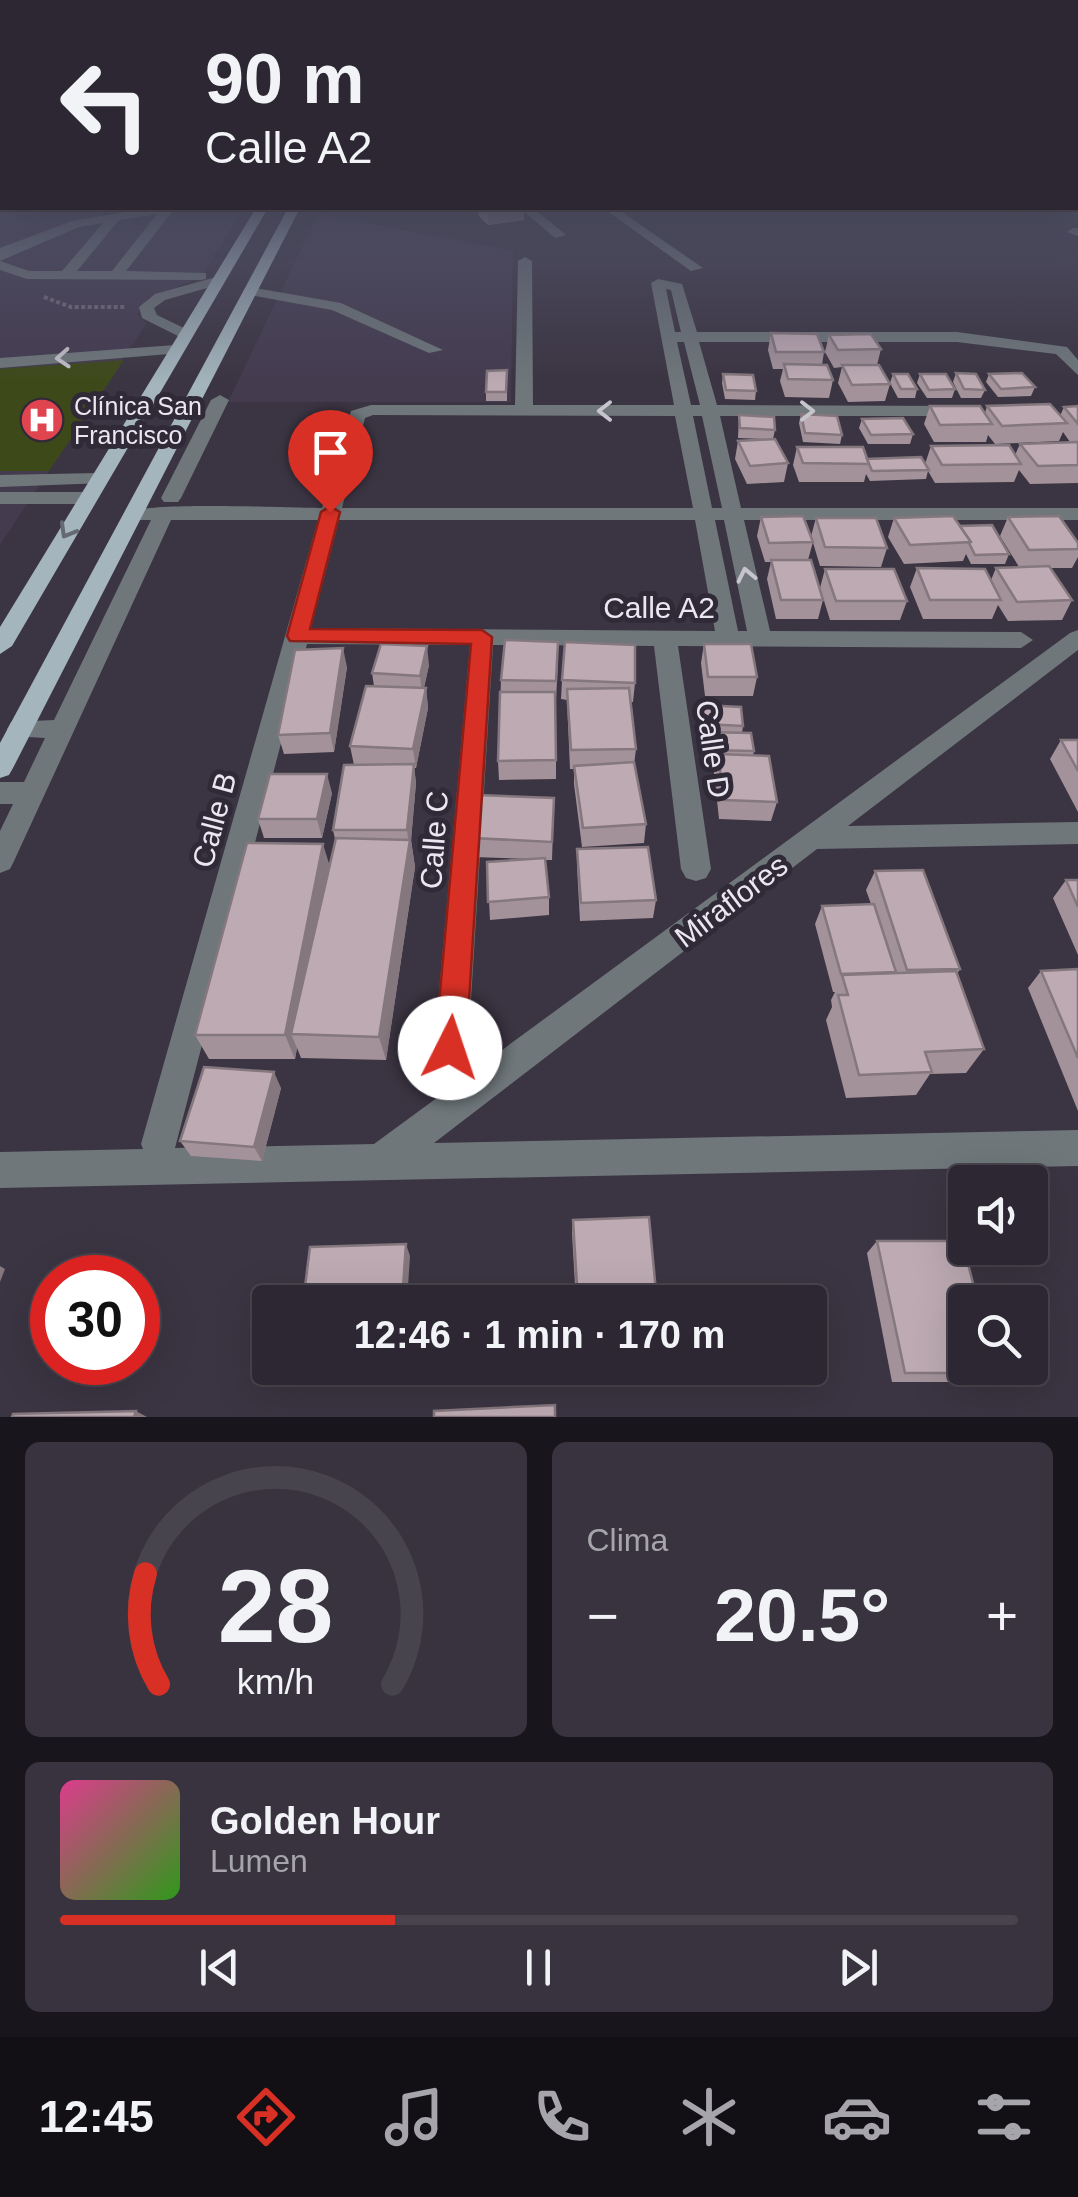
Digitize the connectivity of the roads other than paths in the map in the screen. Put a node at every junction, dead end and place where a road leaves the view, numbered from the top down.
1 (84, 253) edge
2 (133, 253) edge
3 (234, 253) edge
4 (270, 253) edge
5 (674, 253) edge
6 (525, 261) dead end
7 (0, 265) edge
8 (696, 268) dead end
9 (66, 275) junction
10 (116, 275) junction
11 (218, 279) junction
12 (250, 291) junction
13 (670, 337) junction
14 (691, 337) junction
15 (180, 342) junction
16 (221, 347) junction
17 (435, 350) dead end
18 (0, 362) edge
19 (1078, 370) edge
20 (190, 406) junction
21 (524, 410) junction
22 (686, 411) junction
23 (710, 411) junction
24 (981, 411) edge
25 (205, 429) junction
26 (178, 430) junction
27 (162, 460) junction
28 (190, 460) junction
29 (98, 479) junction
30 (0, 480) edge
31 (0, 498) edge
32 (87, 498) junction
33 (1078, 498) edge
34 (332, 504) junction
35 (153, 506) junction
36 (704, 506) junction
37 (731, 506) junction
38 (1078, 514) edge
39 (116, 548) junction
40 (150, 548) junction
41 (93, 592) junction
42 (128, 592) junction
43 (298, 636) junction
44 (482, 637) junction
45 (728, 637) junction
46 (665, 638) junction
47 (760, 638) junction
48 (1078, 638) edge
49 (1020, 640) dead end
50 (105, 641) junction
51 (67, 642) junction
52 (0, 646) edge
53 (68, 718) junction
54 (26, 719) junction
55 (0, 768) edge
56 (0, 794) edge
57 (18, 809) edge
58 (1078, 833) edge
59 (816, 838) junction
60 (0, 861) edge
61 (696, 868) dead end
62 (450, 1048) dead end
63 (160, 1144) dead end
64 (1078, 1148) edge
65 (380, 1161) junction
66 (0, 1170) edge

1 - 9 street
2 - 10 street
3 - 11 main road
4 - 12 main road
5 - 8 street
6 - 21 street
7 - 9 street
9 - 10 street
10 - 11 street
11 - 15 main road
11 - 15 street
12 - 16 main road
12 - 17 street
13 - 14 street
13 - 14 street
13 - 22 street
14 - 19 street
14 - 23 street
15 - 16 main road
15 -> 18 street
15 - 29 main road
16 - 20 main road
20 - 25 street
20 - 26 main road
22 -> 21 street
21 - 34 street, Calle B
22 - 23 street
22 - 36 street
23 -> 24 street
23 - 37 street
25 - 26 street
25 - 28 street
26 - 27 main road
27 - 28 street
27 - 35 main road
28 - 35 street
29 - 30 street
29 - 32 main road
31 - 32 street
32 -> 52 main road
33 - 37 street
34 - 35 street
34 - 36 street
34 - 43 street, Calle B
35 - 39 main road
35 - 40 street
36 - 37 street
36 - 45 street
37 - 38 street
47 -> 37 street
39 - 40 street
39 - 41 main road
40 - 42 street
41 - 42 street
41 - 51 main road
42 - 50 street
43 - 44 street, Calle A2
43 - 63 street, Calle B
44 - 46 street, Calle A2
44 - 62 street, Calle C
45 - 46 street, Calle A2
45 - 47 street, Calle A2
46 - 61 street, Calle D
47 - 49 street, Calle A2
48 - 59 street, Miraflores
50 - 51 street
50 - 53 street
51 - 54 main road
53 - 54 street
53 - 57 street
54 - 55 main road
56 - 57 street
57 - 60 street
58 - 59 street
59 - 65 street, Miraflores
64 - 65 street
65 - 66 street

